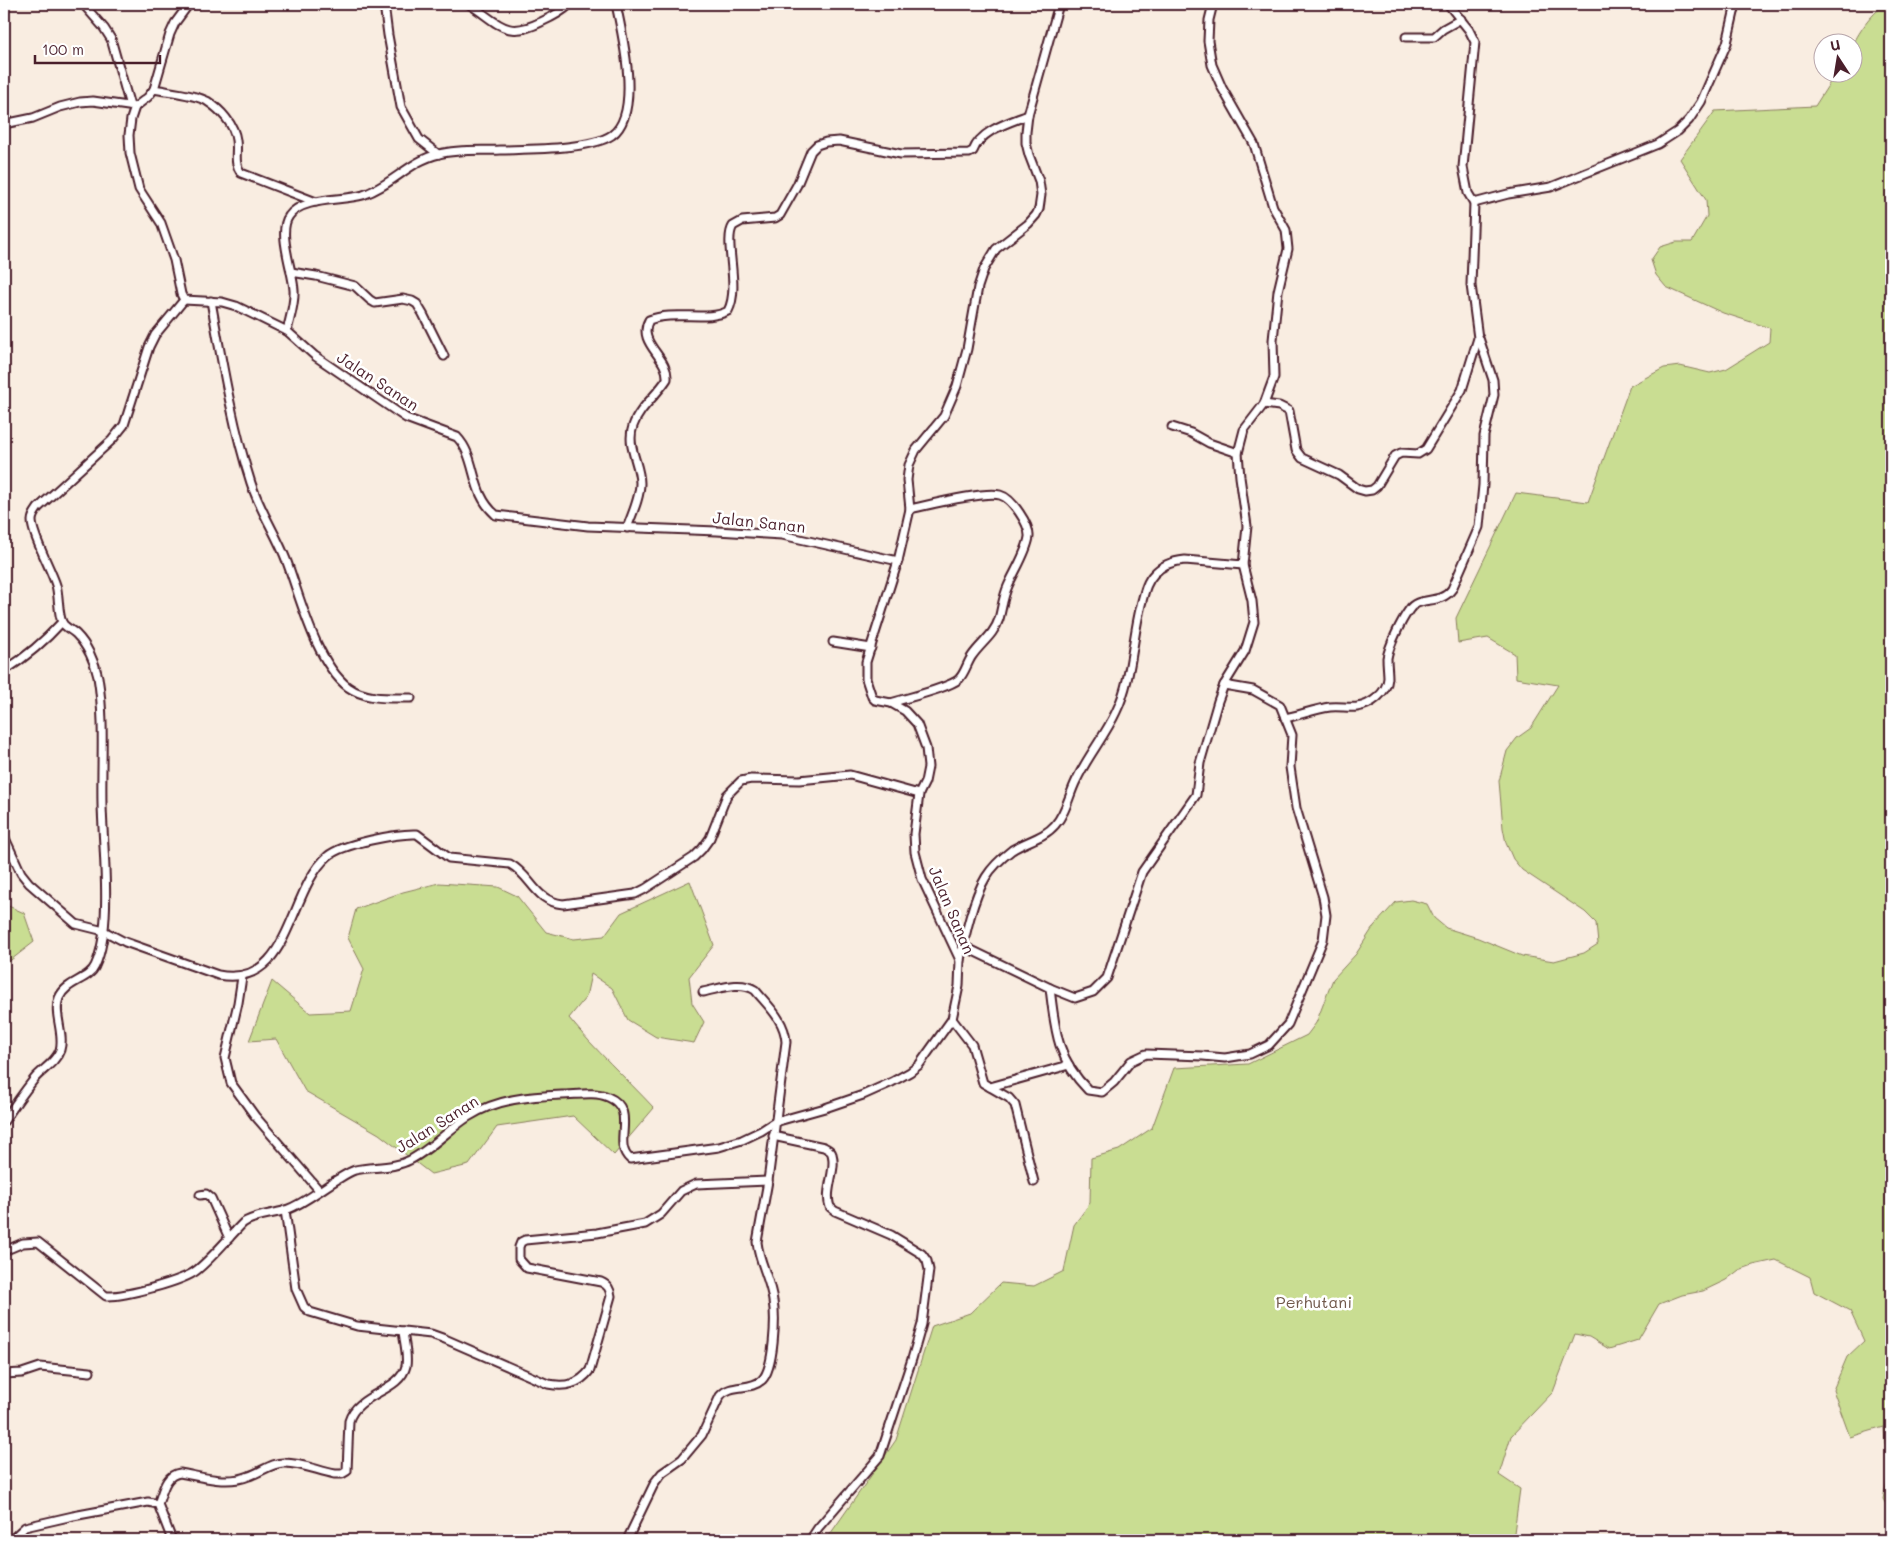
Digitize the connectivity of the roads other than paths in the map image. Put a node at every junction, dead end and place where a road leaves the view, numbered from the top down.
1 (83, 4) edge
2 (189, 4) edge
3 (384, 4) edge
4 (469, 4) edge
5 (570, 4) edge
6 (616, 4) edge
7 (1058, 4) edge
8 (1213, 4) edge
9 (1448, 4) edge
10 (1736, 4) edge
11 (1461, 19) junction
12 (1406, 37) dead end
13 (154, 89) junction
14 (133, 106) junction
15 (1028, 115) junction
16 (4, 124) edge
17 (438, 154) junction
18 (316, 202) junction
19 (1474, 203) junction
20 (291, 272) junction
21 (184, 300) junction
22 (211, 301) junction
23 (287, 331) junction
24 (1478, 338) junction
25 (444, 356) dead end
26 (1264, 404) junction
27 (1172, 427) dead end
28 (1238, 453) junction
29 (910, 509) junction
30 (627, 528) junction
31 (898, 561) junction
32 (1243, 565) junction
33 (62, 622) junction
34 (833, 642) dead end
35 (871, 648) junction
36 (4, 671) edge
37 (1224, 685) junction
38 (411, 698) dead end
39 (891, 703) junction
40 (1285, 718) junction
41 (920, 794) junction
42 (4, 836) edge
43 (104, 931) junction
44 (963, 946) junction
45 (960, 960) junction
46 (242, 976) junction
47 (1050, 988) junction
48 (703, 992) dead end
49 (952, 1019) junction
50 (1069, 1065) junction
51 (990, 1087) junction
52 (4, 1121) edge
53 (774, 1122) junction
54 (772, 1136) junction
55 (768, 1180) junction
56 (1034, 1182) dead end
57 (319, 1190) junction
58 (200, 1195) dead end
59 (285, 1210) junction
60 (229, 1238) junction
61 (4, 1251) edge
62 (403, 1331) junction
63 (90, 1372) dead end
64 (4, 1374) edge
65 (158, 1504) junction
66 (11, 1540) edge
67 (172, 1540) edge
68 (627, 1540) edge
69 (810, 1540) edge

1 - 14 street
2 - 13 street
3 - 17 street
4 - 5 street
6 - 17 street
7 - 15 street
8 - 26 street
9 - 11 street
10 - 19 street
11 - 12 street
11 - 19 street
13 - 14 street
13 - 18 street
14 - 16 street
14 - 21 street
15 - 29 street
15 - 30 street
17 - 18 street
18 - 20 street
19 - 24 street
20 - 23 street
20 - 25 street
21 - 22 street, Jalan Sanan
21 - 33 street
22 - 23 street, Jalan Sanan
22 - 38 street
23 - 30 street, Jalan Sanan
24 - 26 street
24 - 40 street
26 - 28 street
27 - 28 street
28 - 32 street
29 - 31 street
29 - 39 street
30 - 31 street, Jalan Sanan
31 - 35 street, Jalan Sanan
32 - 37 street
32 - 44 street
33 - 36 street
33 - 43 street
34 - 35 street
35 - 39 street, Jalan Sanan
37 - 40 street
37 - 47 street
39 - 41 street, Jalan Sanan
40 - 50 street
41 - 45 street, Jalan Sanan
41 - 46 street
42 - 43 street
43 - 46 street
43 - 52 street
44 - 45 street
44 - 47 street
45 - 49 street, Jalan Sanan
46 - 57 street
47 - 50 street
48 - 53 street
49 - 51 street
49 - 53 street, Jalan Sanan
50 - 51 street
51 - 56 street
53 - 54 street
53 - 57 street, Jalan Sanan
54 - 55 street
54 - 69 street
55 - 62 street
55 - 68 street
57 - 59 street, Jalan Sanan
58 - 60 street
59 - 60 street, Jalan Sanan
59 - 62 street
60 - 61 street, Jalan Sanan
62 - 65 street
63 - 64 street
65 - 66 street
65 - 67 street

